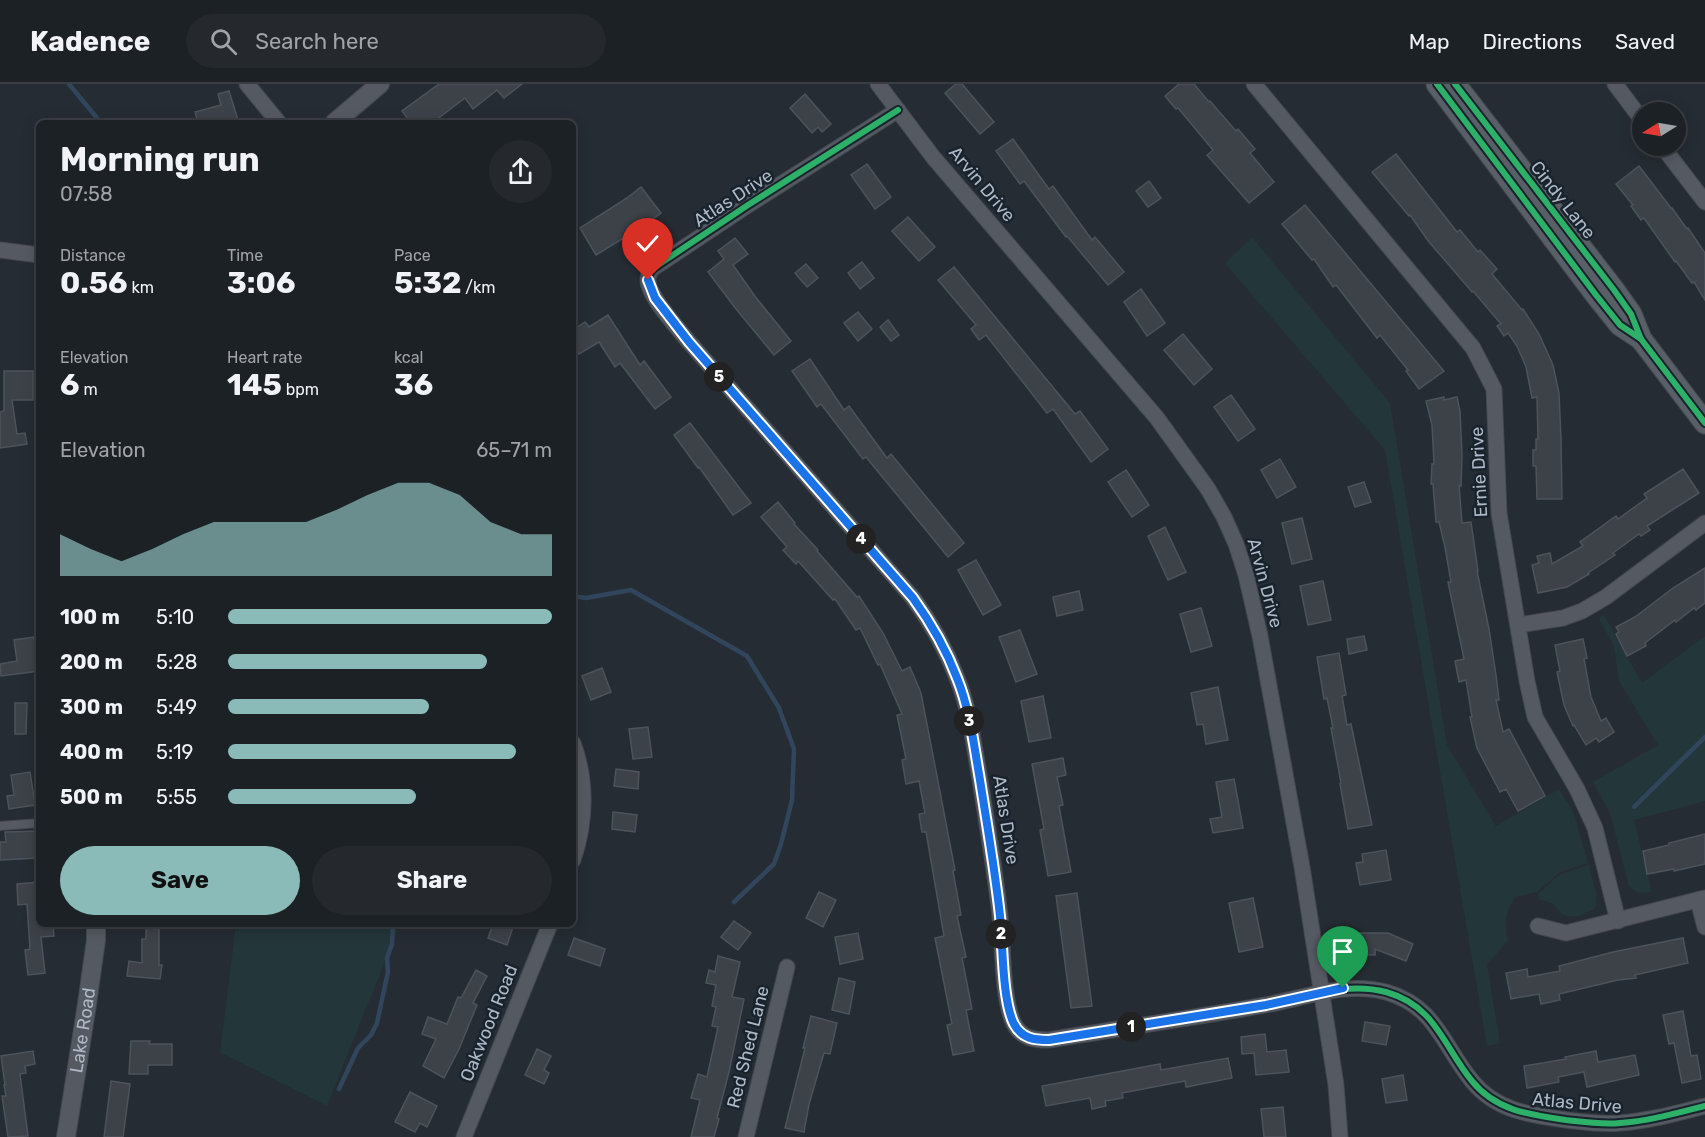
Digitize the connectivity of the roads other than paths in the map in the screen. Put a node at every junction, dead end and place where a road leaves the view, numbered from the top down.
1 (247, 84) edge
2 (380, 84) edge
3 (878, 84) edge
4 (1254, 84) edge
5 (1437, 84) edge
6 (1455, 84) edge
7 (1615, 84) edge
8 (1632, 107) edge
9 (898, 110) junction
10 (277, 120) edge
11 (338, 120) edge
12 (1670, 156) edge
13 (1705, 202) edge
14 (0, 250) edge
15 (36, 255) edge
16 (1641, 339) junction
17 (1705, 423) edge
18 (1705, 523) edge
19 (1518, 625) junction
20 (576, 752) edge
21 (36, 823) edge
22 (0, 826) edge
23 (576, 847) edge
24 (1702, 899) edge
25 (1618, 921) junction
26 (1538, 926) dead end
27 (96, 927) edge
28 (549, 927) edge
29 (1705, 927) edge
30 (787, 967) dead end
31 (1322, 992) junction
32 (1705, 1106) edge
33 (1604, 1130) edge
34 (66, 1137) edge
35 (464, 1137) edge
36 (746, 1137) edge
37 (1340, 1137) edge

1 - 10 street
2 - 11 street
3 - 9 street, Arvin Drive
4 - 19 street, Ernie Drive
5 - 16 main road, Cindy Lane
6 - 16 main road, Cindy Lane
7 - 8 street
9 - 31 street, Arvin Drive
9 - 31 street, Atlas Drive
12 - 13 street
14 - 15 street
16 - 17 main road, Cindy Lane
18 - 19 street
19 - 25 street, Ernie Drive
20 - 23 street
21 - 22 lane
24 - 25 street
24 - 29 street
25 - 26 street
27 - 34 street, Lake Road
28 - 35 street, Oakwood Road
30 - 36 street, Red Shed Lane
31 - 33 street, Atlas Drive
31 - 37 street, Arvin Drive
32 - 33 street, Atlas Drive

